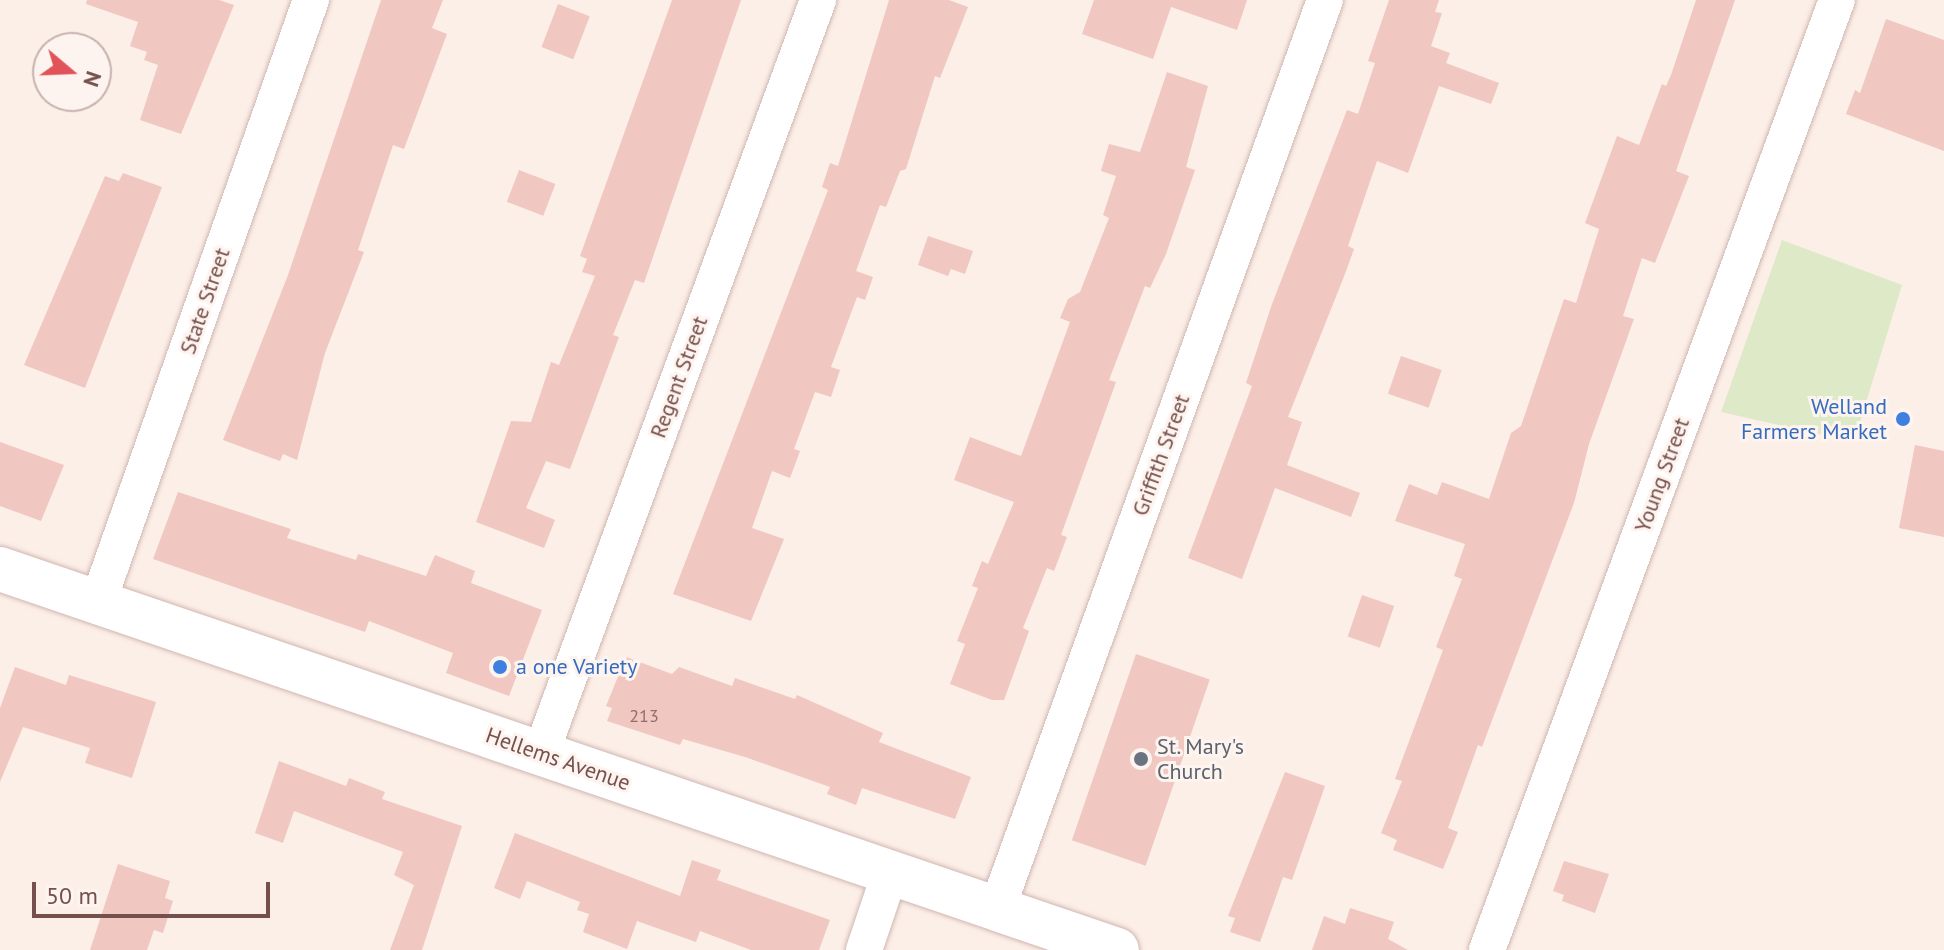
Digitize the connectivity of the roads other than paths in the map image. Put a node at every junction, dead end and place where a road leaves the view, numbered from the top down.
1 (311, 0) edge
2 (818, 0) edge
3 (1325, 0) edge
4 (1837, 0) edge
5 (0, 569) edge
6 (98, 602) junction
7 (541, 753) junction
8 (890, 873) junction
9 (997, 909) junction
10 (864, 950) edge
11 (1117, 950) edge
12 (1487, 950) edge

1 - 6 street, State Street
2 - 7 street, Regent Street
3 - 9 street, Griffith Street
4 - 12 street, Young Street
5 - 6 street, Hellems Avenue
6 - 7 street, Hellems Avenue
7 - 8 street, Hellems Avenue
8 - 9 street, Hellems Avenue
8 - 10 street
9 - 11 street, Hellems Avenue

